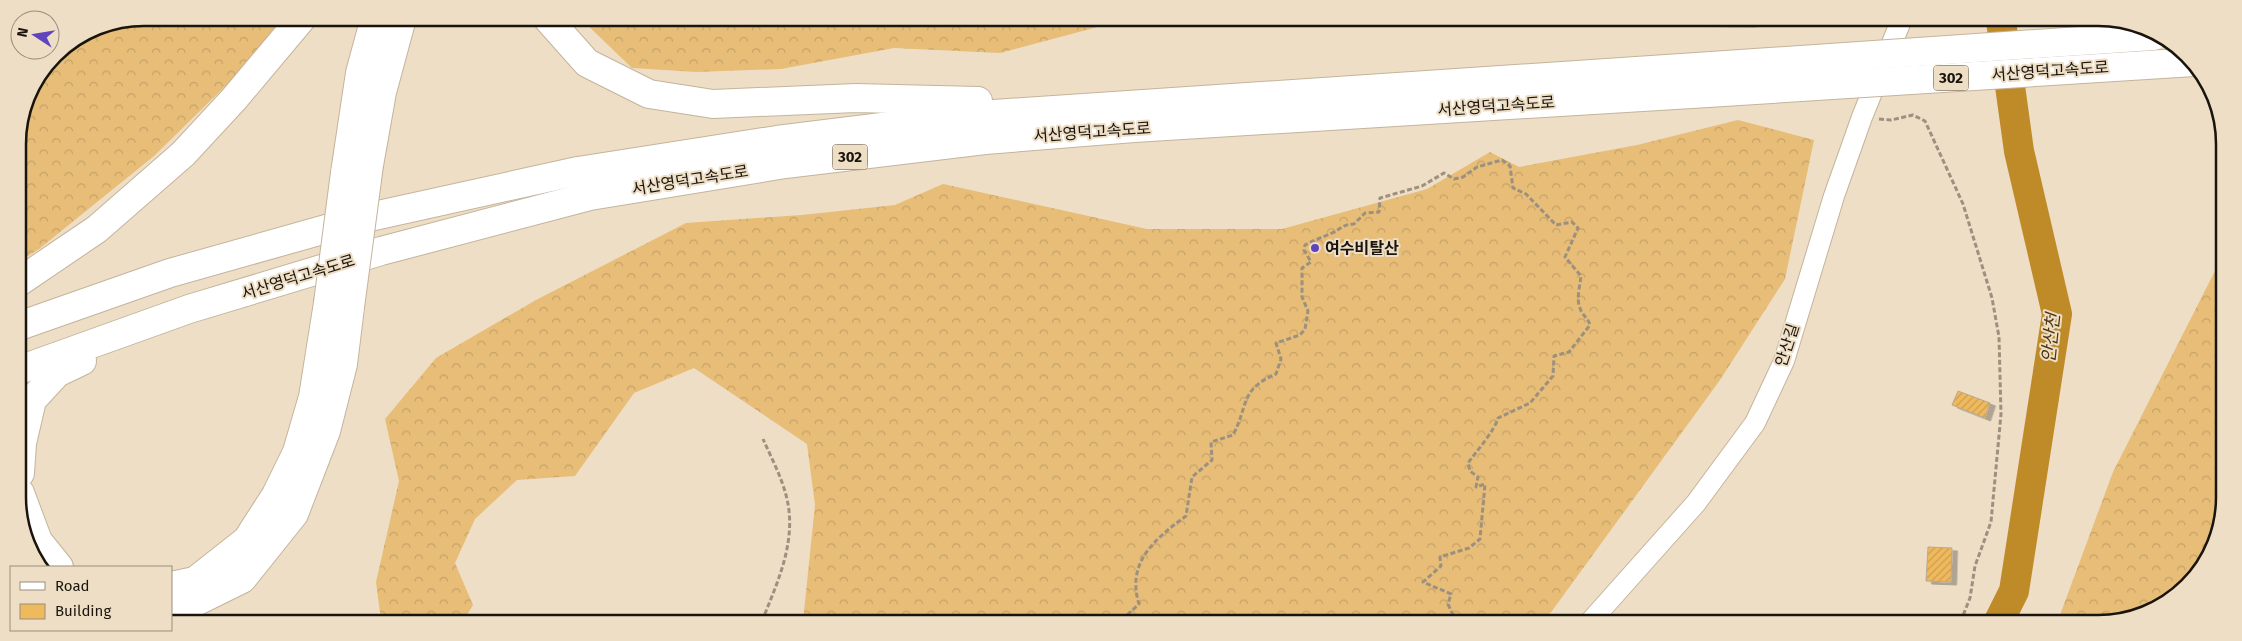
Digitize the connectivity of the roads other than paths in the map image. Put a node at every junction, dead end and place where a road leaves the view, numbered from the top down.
1 (295, 26) edge
2 (373, 26) edge
3 (400, 26) edge
4 (554, 26) edge
5 (1899, 26) edge
6 (2146, 36) edge
7 (2184, 63) edge
8 (1127, 104) junction
9 (357, 169) junction
10 (27, 276) edge
11 (339, 305) junction
12 (189, 310) junction
13 (26, 323) edge
14 (26, 367) edge
15 (26, 426) edge
16 (27, 512) edge
17 (59, 566) edge
18 (172, 586) edge
19 (172, 614) edge
20 (1597, 614) edge

1 - 10 highway
2 - 9 highway
3 - 9 highway
4 - 8 highway
5 - 20 street, 안산길
6 - 8 highway, 서산영덕고속도로 / 302, bridge
7 - 12 highway, 서산영덕고속도로 / 302, bridge
8 - 13 highway, 서산영덕고속도로 / 302
9 - 11 highway, bridge
11 - 18 highway
11 - 19 highway
12 - 14 highway, 서산영덕고속도로 / 302
12 - 15 highway
16 - 17 highway

